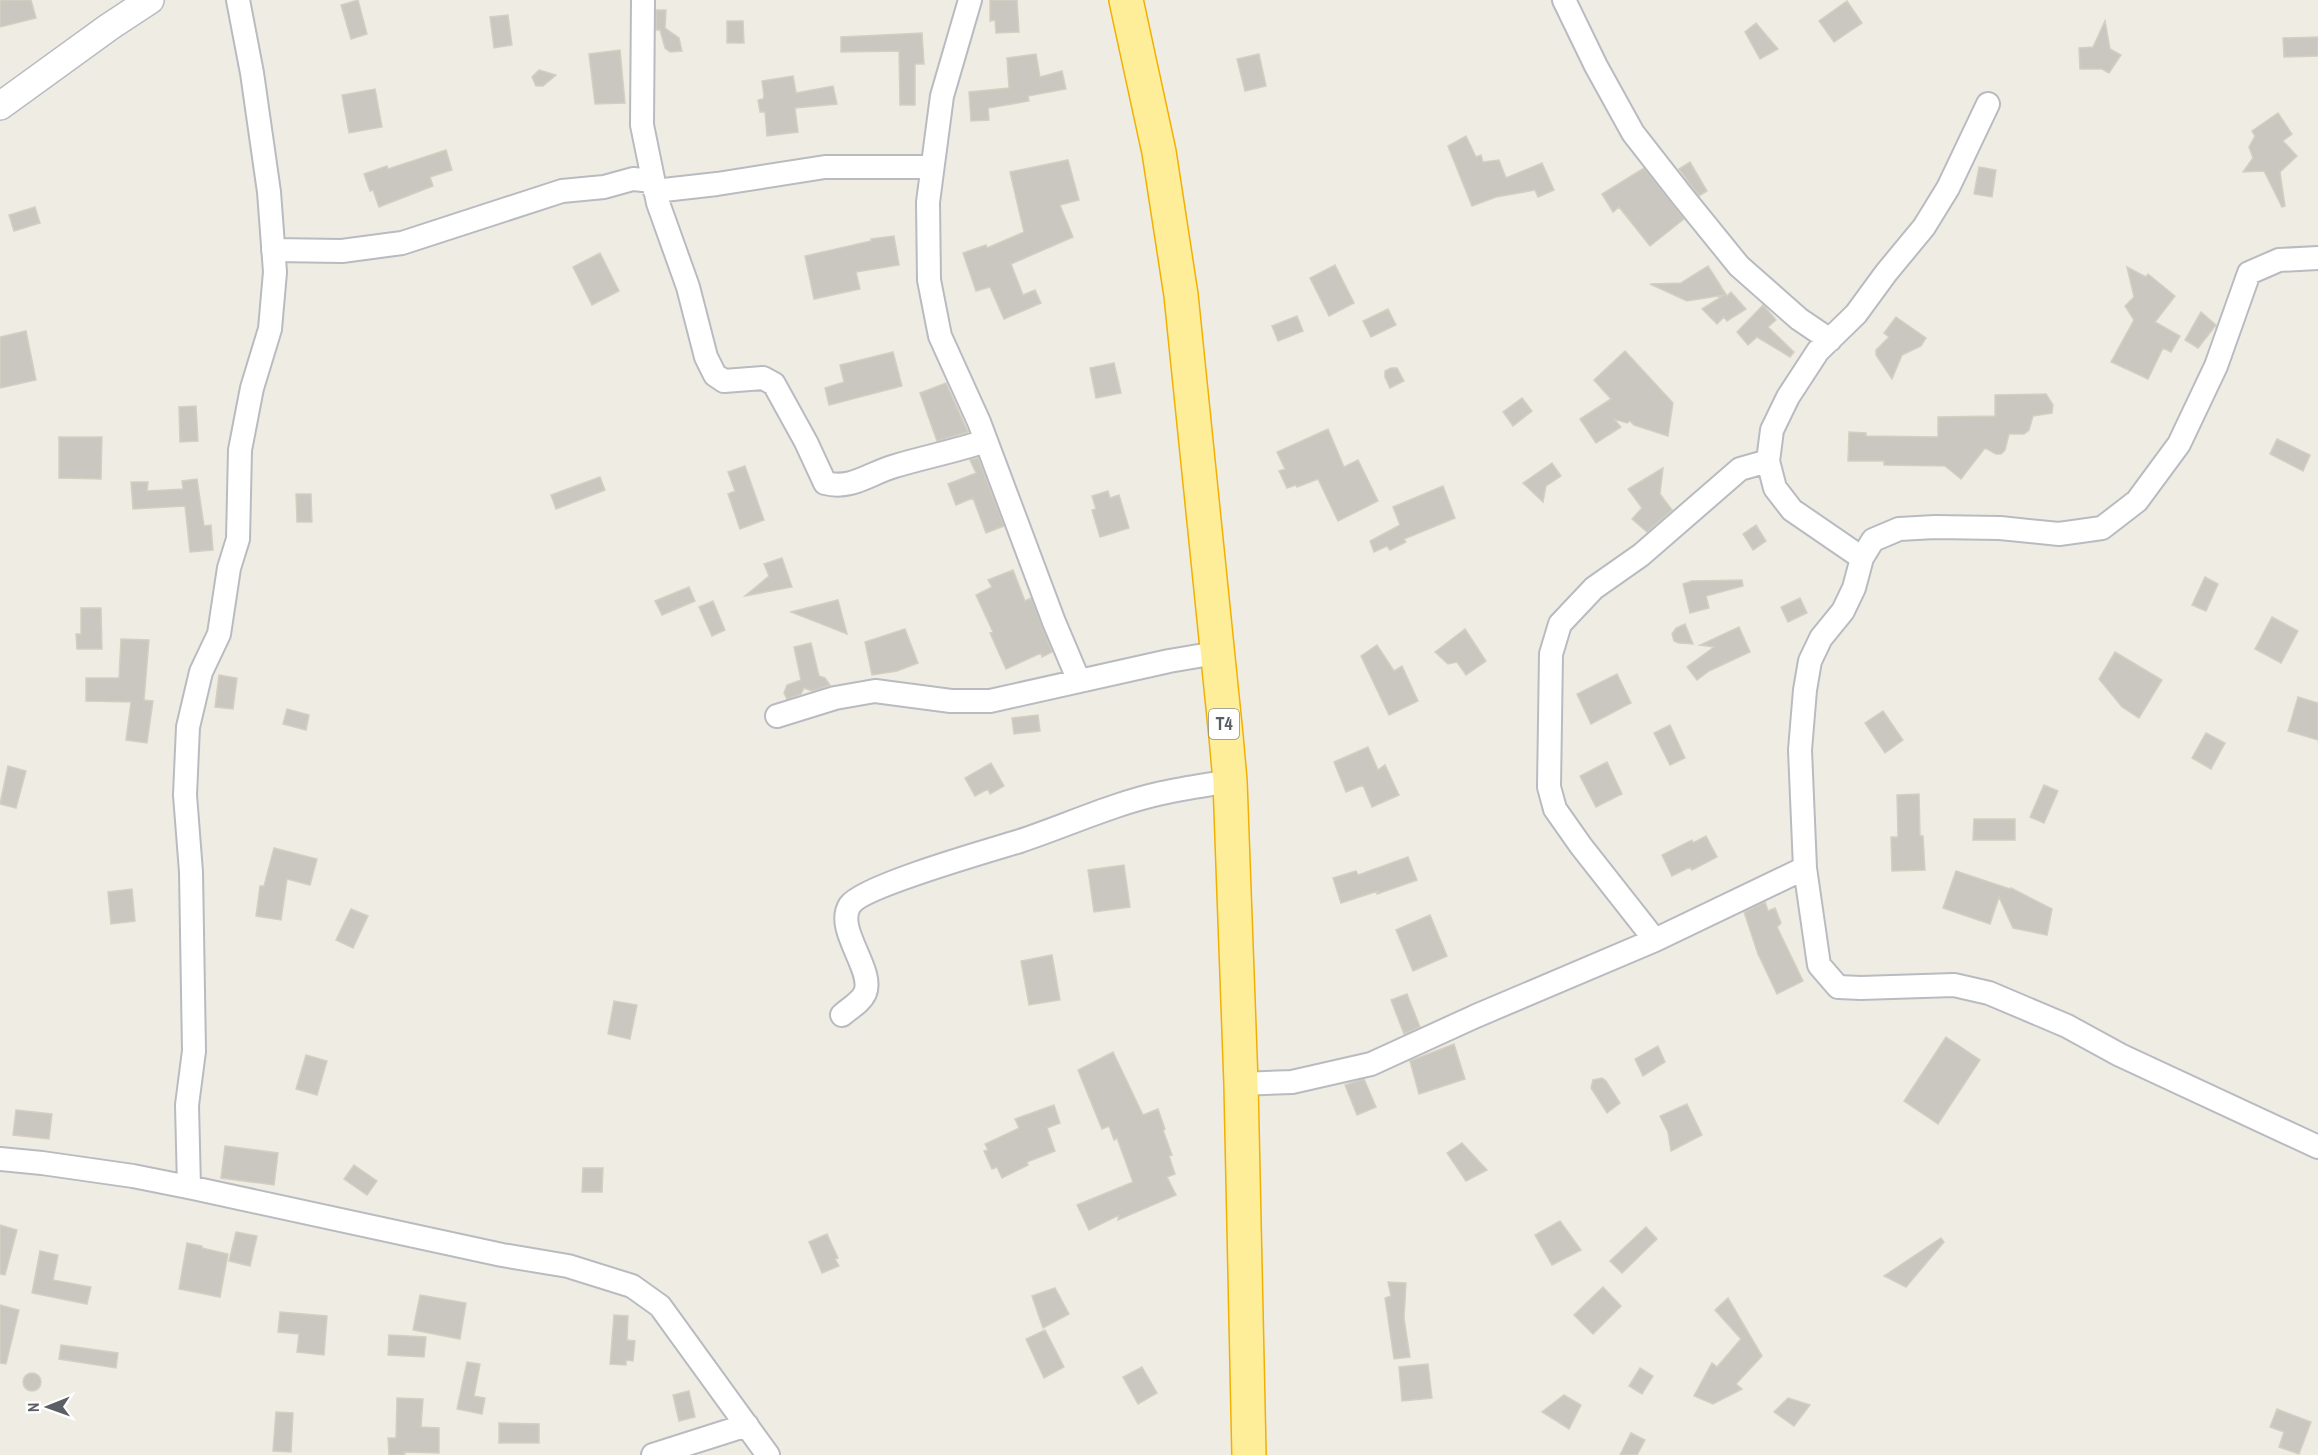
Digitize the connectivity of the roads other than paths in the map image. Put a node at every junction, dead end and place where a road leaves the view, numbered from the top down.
1 (150, 0) edge
2 (238, 0) edge
3 (643, 0) edge
4 (970, 0) edge
5 (1126, 0) edge
6 (1564, 0) edge
7 (1988, 104) dead end
8 (0, 106) edge
9 (932, 167) junction
10 (654, 186) junction
11 (273, 250) junction
12 (2318, 258) edge
13 (1830, 340) junction
14 (985, 441) junction
15 (1768, 461) junction
16 (1862, 558) junction
17 (1216, 653) junction
18 (1079, 681) junction
19 (777, 716) dead end
20 (1230, 781) junction
21 (1804, 868) junction
22 (1655, 940) junction
23 (842, 1015) dead end
24 (1241, 1084) junction
25 (2318, 1147) edge
26 (0, 1159) edge
27 (189, 1187) junction
28 (747, 1425) junction
29 (653, 1455) edge
30 (768, 1455) edge
31 (1249, 1455) edge

1 - 8 street
2 - 11 street
3 - 10 street
4 - 9 street
5 - 17 highway, T4
6 - 13 street
7 - 13 street
9 - 10 street
9 - 14 street
10 - 11 street
10 - 14 street
11 - 27 street
12 - 16 street
13 - 15 street
14 - 18 street
15 - 16 street
15 - 22 street
16 - 21 street
17 - 18 street
17 - 20 highway, T4
18 - 19 street
20 - 23 street
20 - 24 highway, T4
21 - 22 street
21 - 25 street
22 - 24 street
24 - 31 highway, T4
26 - 27 street
27 - 28 street
28 - 29 street
28 - 30 street

